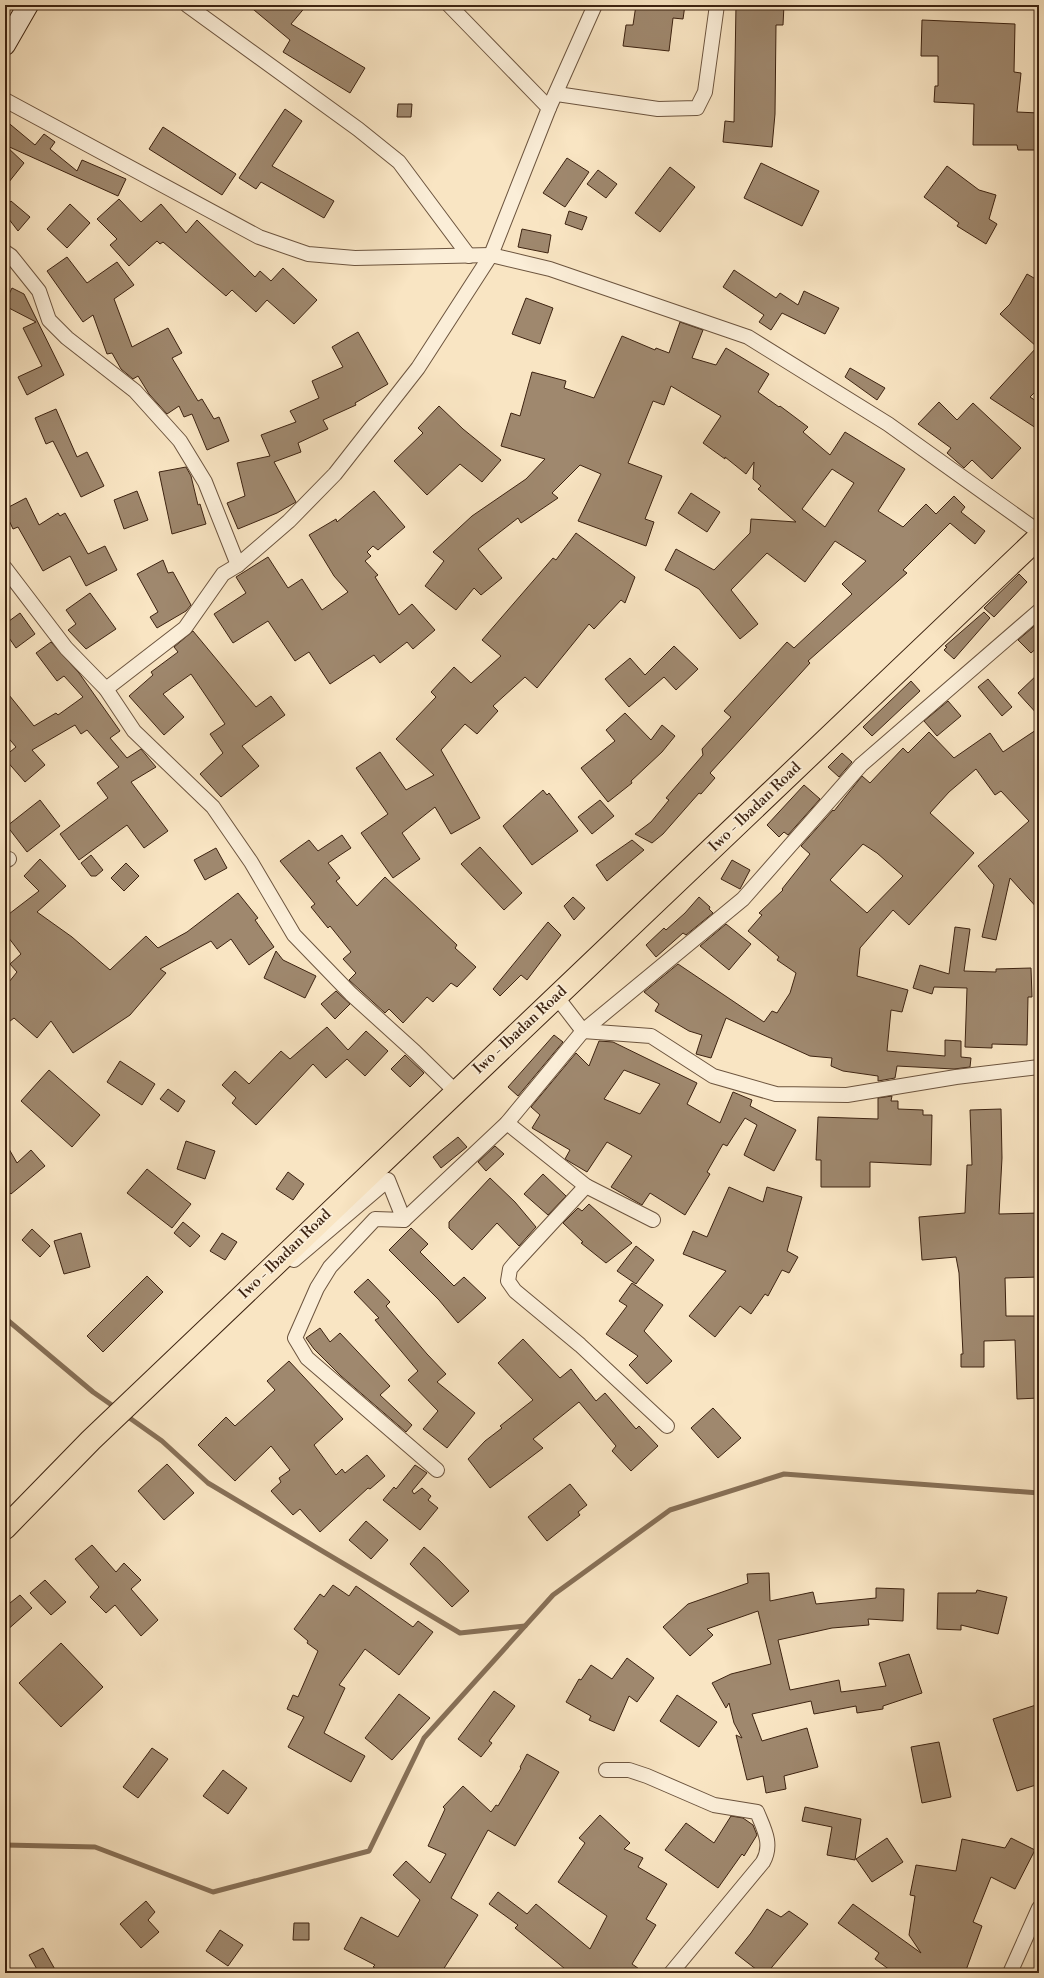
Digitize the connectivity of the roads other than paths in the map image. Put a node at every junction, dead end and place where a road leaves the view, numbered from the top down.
1 (28, 5) edge
2 (187, 5) edge
3 (450, 5) edge
4 (595, 5) edge
5 (717, 5) edge
6 (5, 45) edge
7 (557, 94) junction
8 (5, 100) edge
9 (549, 108) junction
10 (5, 252) edge
11 (491, 255) junction
12 (469, 256) junction
13 (1039, 532) edge
14 (1039, 537) edge
15 (238, 564) junction
16 (5, 568) edge
17 (1039, 611) edge
18 (106, 689) junction
19 (556, 996) junction
20 (583, 1031) junction
21 (1039, 1067) edge
22 (455, 1091) junction
23 (507, 1123) junction
24 (586, 1186) junction
25 (404, 1220) junction
26 (653, 1220) dead end
27 (147, 1387) junction
28 (667, 1426) dead end
29 (437, 1470) dead end
30 (5, 1528) edge
31 (606, 1770) dead end
32 (1039, 1908) edge
33 (671, 1973) edge
34 (1010, 1973) edge

1 - 6 street
2 - 12 street
3 - 9 street
4 - 7 street
5 - 7 street
7 - 9 street
8 - 12 street
9 - 11 street
10 - 15 street
11 - 12 street
11 - 13 street
11 - 15 street
14 - 19 main road, Iwo - Ibadan Road
15 - 18 street
16 - 18 street
17 - 20 street
18 - 22 street
19 - 20 street
19 - 22 main road, Iwo - Ibadan Road
20 - 21 street
20 - 23 street
22 - 27 main road, Iwo - Ibadan Road
23 - 24 street
23 - 25 street
24 - 26 street
24 - 28 street
25 - 27 street
25 - 29 street
27 - 30 main road, Iwo - Ibadan Road
31 - 33 street
32 - 34 street

